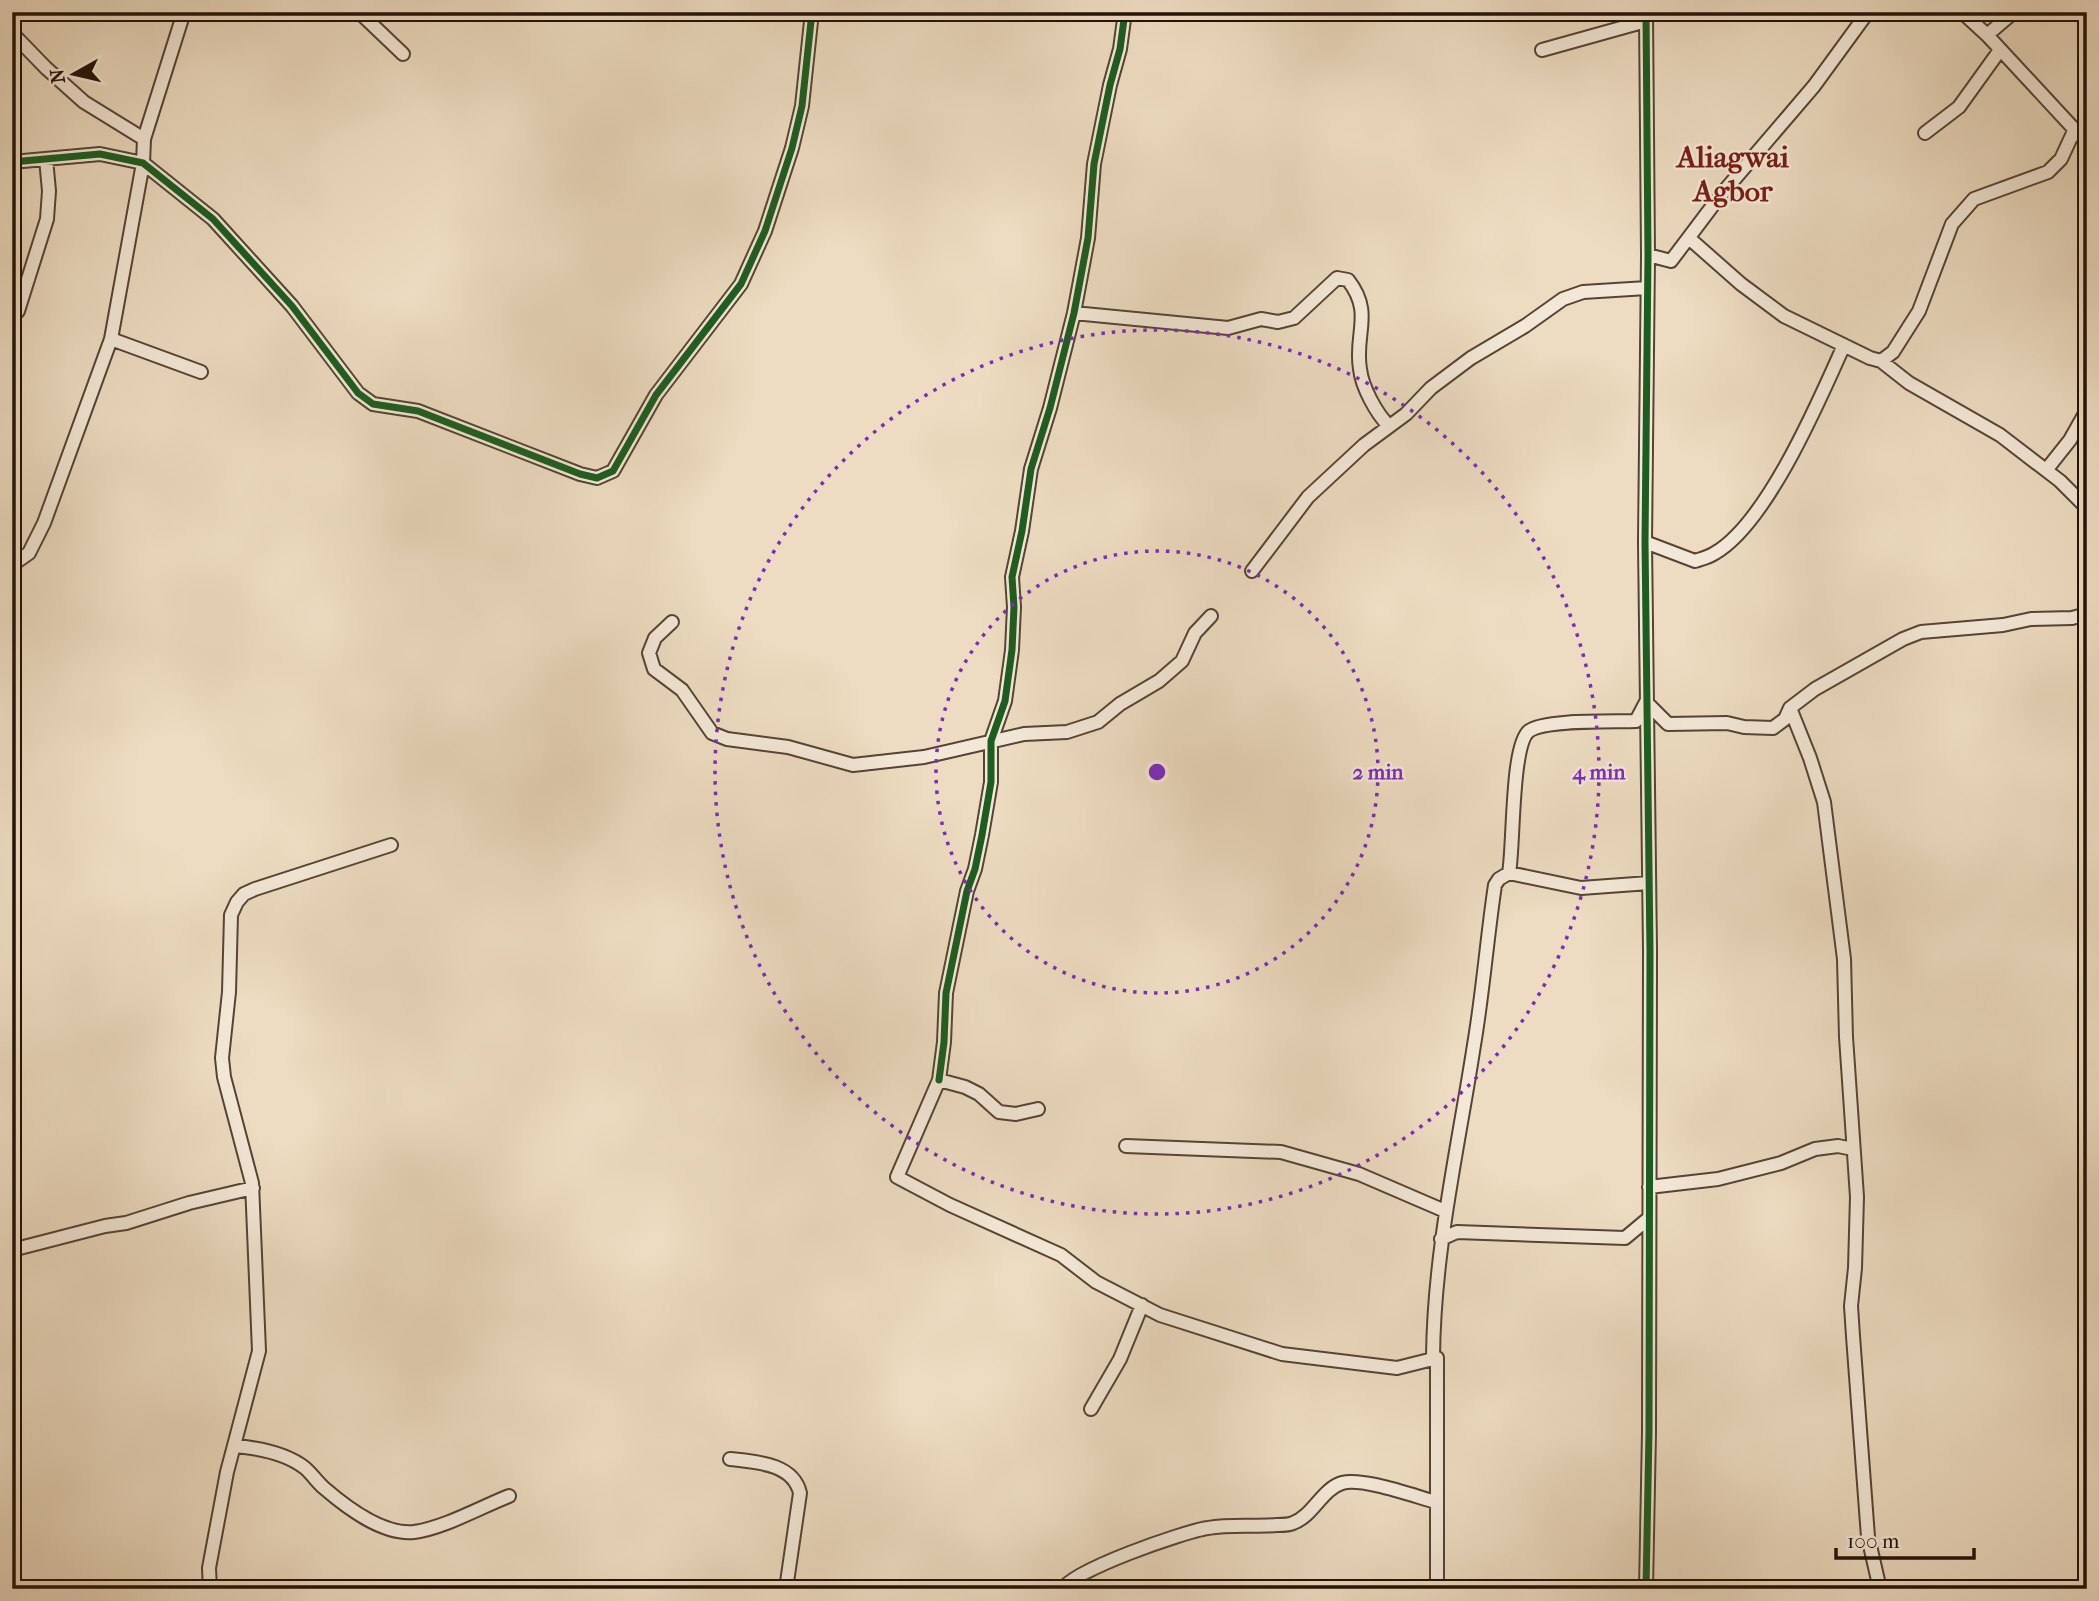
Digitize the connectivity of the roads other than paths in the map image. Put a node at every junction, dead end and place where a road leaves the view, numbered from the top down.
1 (184, 12) edge
2 (359, 12) edge
3 (812, 12) edge
4 (1125, 12) edge
5 (1868, 12) edge
6 (1962, 12) edge
7 (2014, 12) edge
8 (1646, 17) edge
9 (12, 33) edge
10 (1987, 35) junction
11 (1542, 50) dead end
12 (2000, 50) junction
13 (403, 54) dead end
14 (2074, 131) junction
15 (1925, 133) dead end
16 (144, 139) junction
17 (2087, 143) edge
18 (46, 159) junction
19 (12, 162) edge
20 (143, 163) junction
21 (1689, 239) junction
22 (1648, 255) junction
23 (1647, 288) junction
24 (1074, 313) junction
25 (12, 317) edge
26 (111, 339) junction
27 (1844, 345) junction
28 (1881, 361) junction
29 (201, 372) dead end
30 (2087, 410) edge
31 (1389, 426) junction
32 (2047, 470) junction
33 (2087, 508) edge
34 (1645, 542) junction
35 (12, 565) edge
36 (1251, 571) dead end
37 (2087, 614) edge
38 (1211, 616) dead end
39 (672, 622) dead end
40 (1646, 702) junction
41 (1790, 708) junction
42 (991, 741) junction
43 (391, 845) dead end
44 (1509, 873) junction
45 (1649, 883) junction
46 (939, 1080) junction
47 (1038, 1109) dead end
48 (1126, 1146) dead end
49 (1853, 1149) junction
50 (1649, 1187) junction
51 (253, 1188) junction
52 (1444, 1216) junction
53 (1648, 1218) junction
54 (1457, 1233) junction
55 (1441, 1239) junction
56 (12, 1250) edge
57 (1142, 1306) junction
58 (1437, 1358) junction
59 (1091, 1409) dead end
60 (235, 1446) junction
61 (730, 1459) dead end
62 (509, 1496) dead end
63 (1436, 1502) junction
64 (1644, 1586) edge
65 (210, 1589) edge
66 (786, 1589) edge
67 (1063, 1589) edge
68 (1437, 1589) edge
69 (1880, 1589) edge

1 - 16 street
2 - 13 street
3 - 20 street
4 - 24 street
5 - 21 street
6 - 10 street
7 - 10 street
8 - 11 street
8 - 22 street
9 - 16 street
10 - 12 street
12 - 14 street
12 - 15 street
14 - 17 street
14 - 28 street
16 - 20 street
18 - 19 street
18 - 20 street
18 - 25 street
20 - 26 street
21 - 22 street
21 - 27 street
22 - 23 street
23 - 31 street
23 - 34 street
24 - 31 street
24 - 42 street
26 - 29 street
26 - 35 street
27 - 28 street
27 - 34 street
28 - 32 street
30 - 32 street
31 - 36 street
32 - 33 street
34 - 40 street
37 - 41 street
38 - 42 street
39 - 42 street
40 - 41 street
40 - 44 street
40 - 45 street
41 - 49 street
42 - 46 street
43 - 51 street
44 - 45 street
44 - 52 street
45 - 50 street
46 - 47 street
46 - 57 street
48 - 52 street
49 - 50 street
49 - 69 street
50 - 53 street
51 - 56 street
51 - 60 street
52 - 54 street
52 - 55 street
53 - 54 street
53 - 64 street
54 - 55 street
55 - 58 street
57 - 58 street
57 - 59 street
58 - 63 street
60 - 62 street
60 - 65 street
61 - 66 street
63 - 67 street
63 - 68 street

